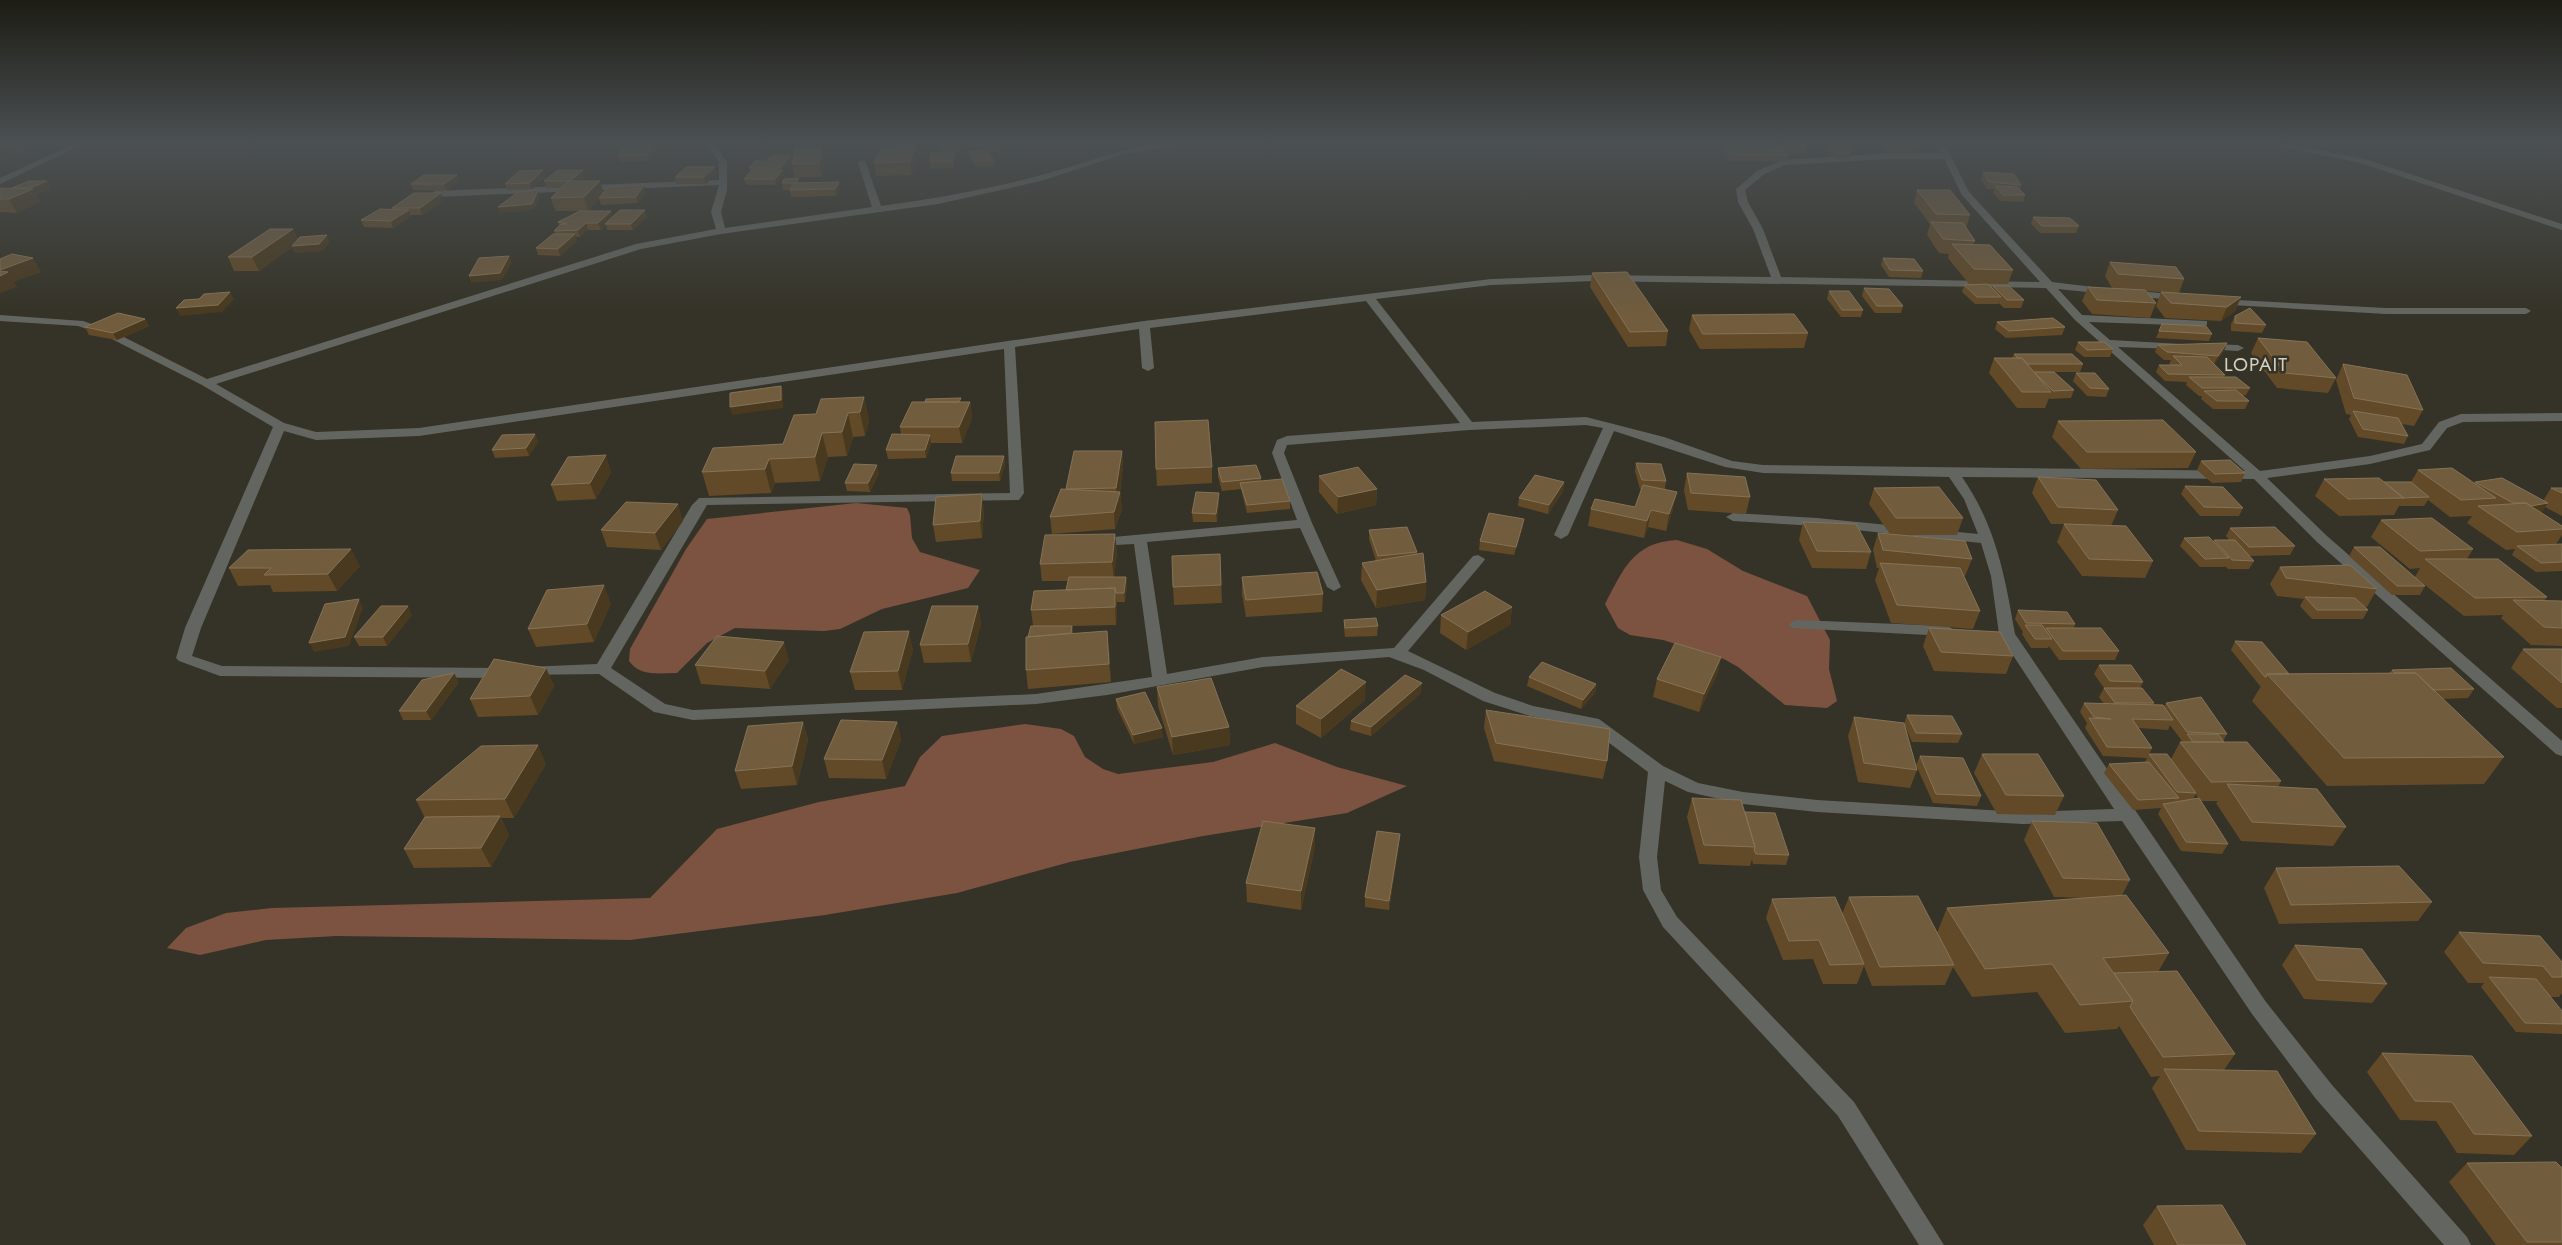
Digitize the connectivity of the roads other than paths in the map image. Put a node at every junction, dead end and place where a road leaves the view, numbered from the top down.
1 (720, 199) edge
2 (874, 199) edge
3 (947, 199) edge
4 (1742, 199) edge
5 (1971, 199) edge
6 (2476, 199) edge
7 (877, 209) junction
8 (2562, 227) edge
9 (720, 231) junction
10 (1777, 280) junction
11 (2048, 285) junction
12 (1370, 297) junction
13 (2190, 299) edge
14 (2209, 301) edge
15 (2526, 311) dead end
16 (0, 318) edge
17 (2079, 318) junction
18 (2203, 323) edge
19 (1144, 324) junction
20 (2107, 343) junction
21 (1010, 344) junction
22 (2238, 348) dead end
23 (1148, 368) dead end
24 (206, 383) junction
25 (2562, 417) edge
26 (280, 426) junction
27 (1469, 426) junction
28 (1610, 426) junction
29 (1953, 473) junction
30 (2257, 475) junction
31 (1733, 517) dead end
32 (1305, 523) junction
33 (1562, 535) dead end
34 (1140, 539) junction
35 (1987, 539) junction
36 (1093, 543) edge
37 (1478, 558) dead end
38 (1334, 587) dead end
39 (1797, 625) dead end
40 (1960, 632) edge
41 (1988, 633) edge
42 (2007, 634) junction
43 (1398, 653) junction
44 (602, 670) junction
45 (1160, 679) junction
46 (2562, 750) edge
47 (1657, 770) junction
48 (2128, 814) junction
49 (1932, 1245) edge
50 (2459, 1245) edge

1 - 9 street
2 - 7 street
3 - 7 street
4 - 10 street
5 - 11 street
6 - 8 street
7 - 9 street
9 - 24 street
10 - 11 street
10 - 12 street
11 - 13 street
11 - 17 street
12 - 19 street
12 - 27 street
14 - 15 street
16 - 24 street
17 - 18 street
17 - 20 street
19 - 21 street
19 - 23 street
20 - 22 street
20 - 30 street
21 - 26 street
21 - 44 street
24 - 26 street
25 - 30 street
26 - 44 street
27 - 28 street
27 - 32 street
28 - 29 street
28 - 33 street
29 - 30 street
29 - 35 street
30 - 46 street
31 - 35 street
32 - 34 street
32 - 38 street
34 - 36 street
34 - 45 street
35 - 42 street
37 - 43 street
39 - 40 street
41 - 42 street
42 - 48 street
43 - 45 street
43 - 47 street
44 - 45 street
47 - 48 street
47 - 49 street
48 - 50 street

